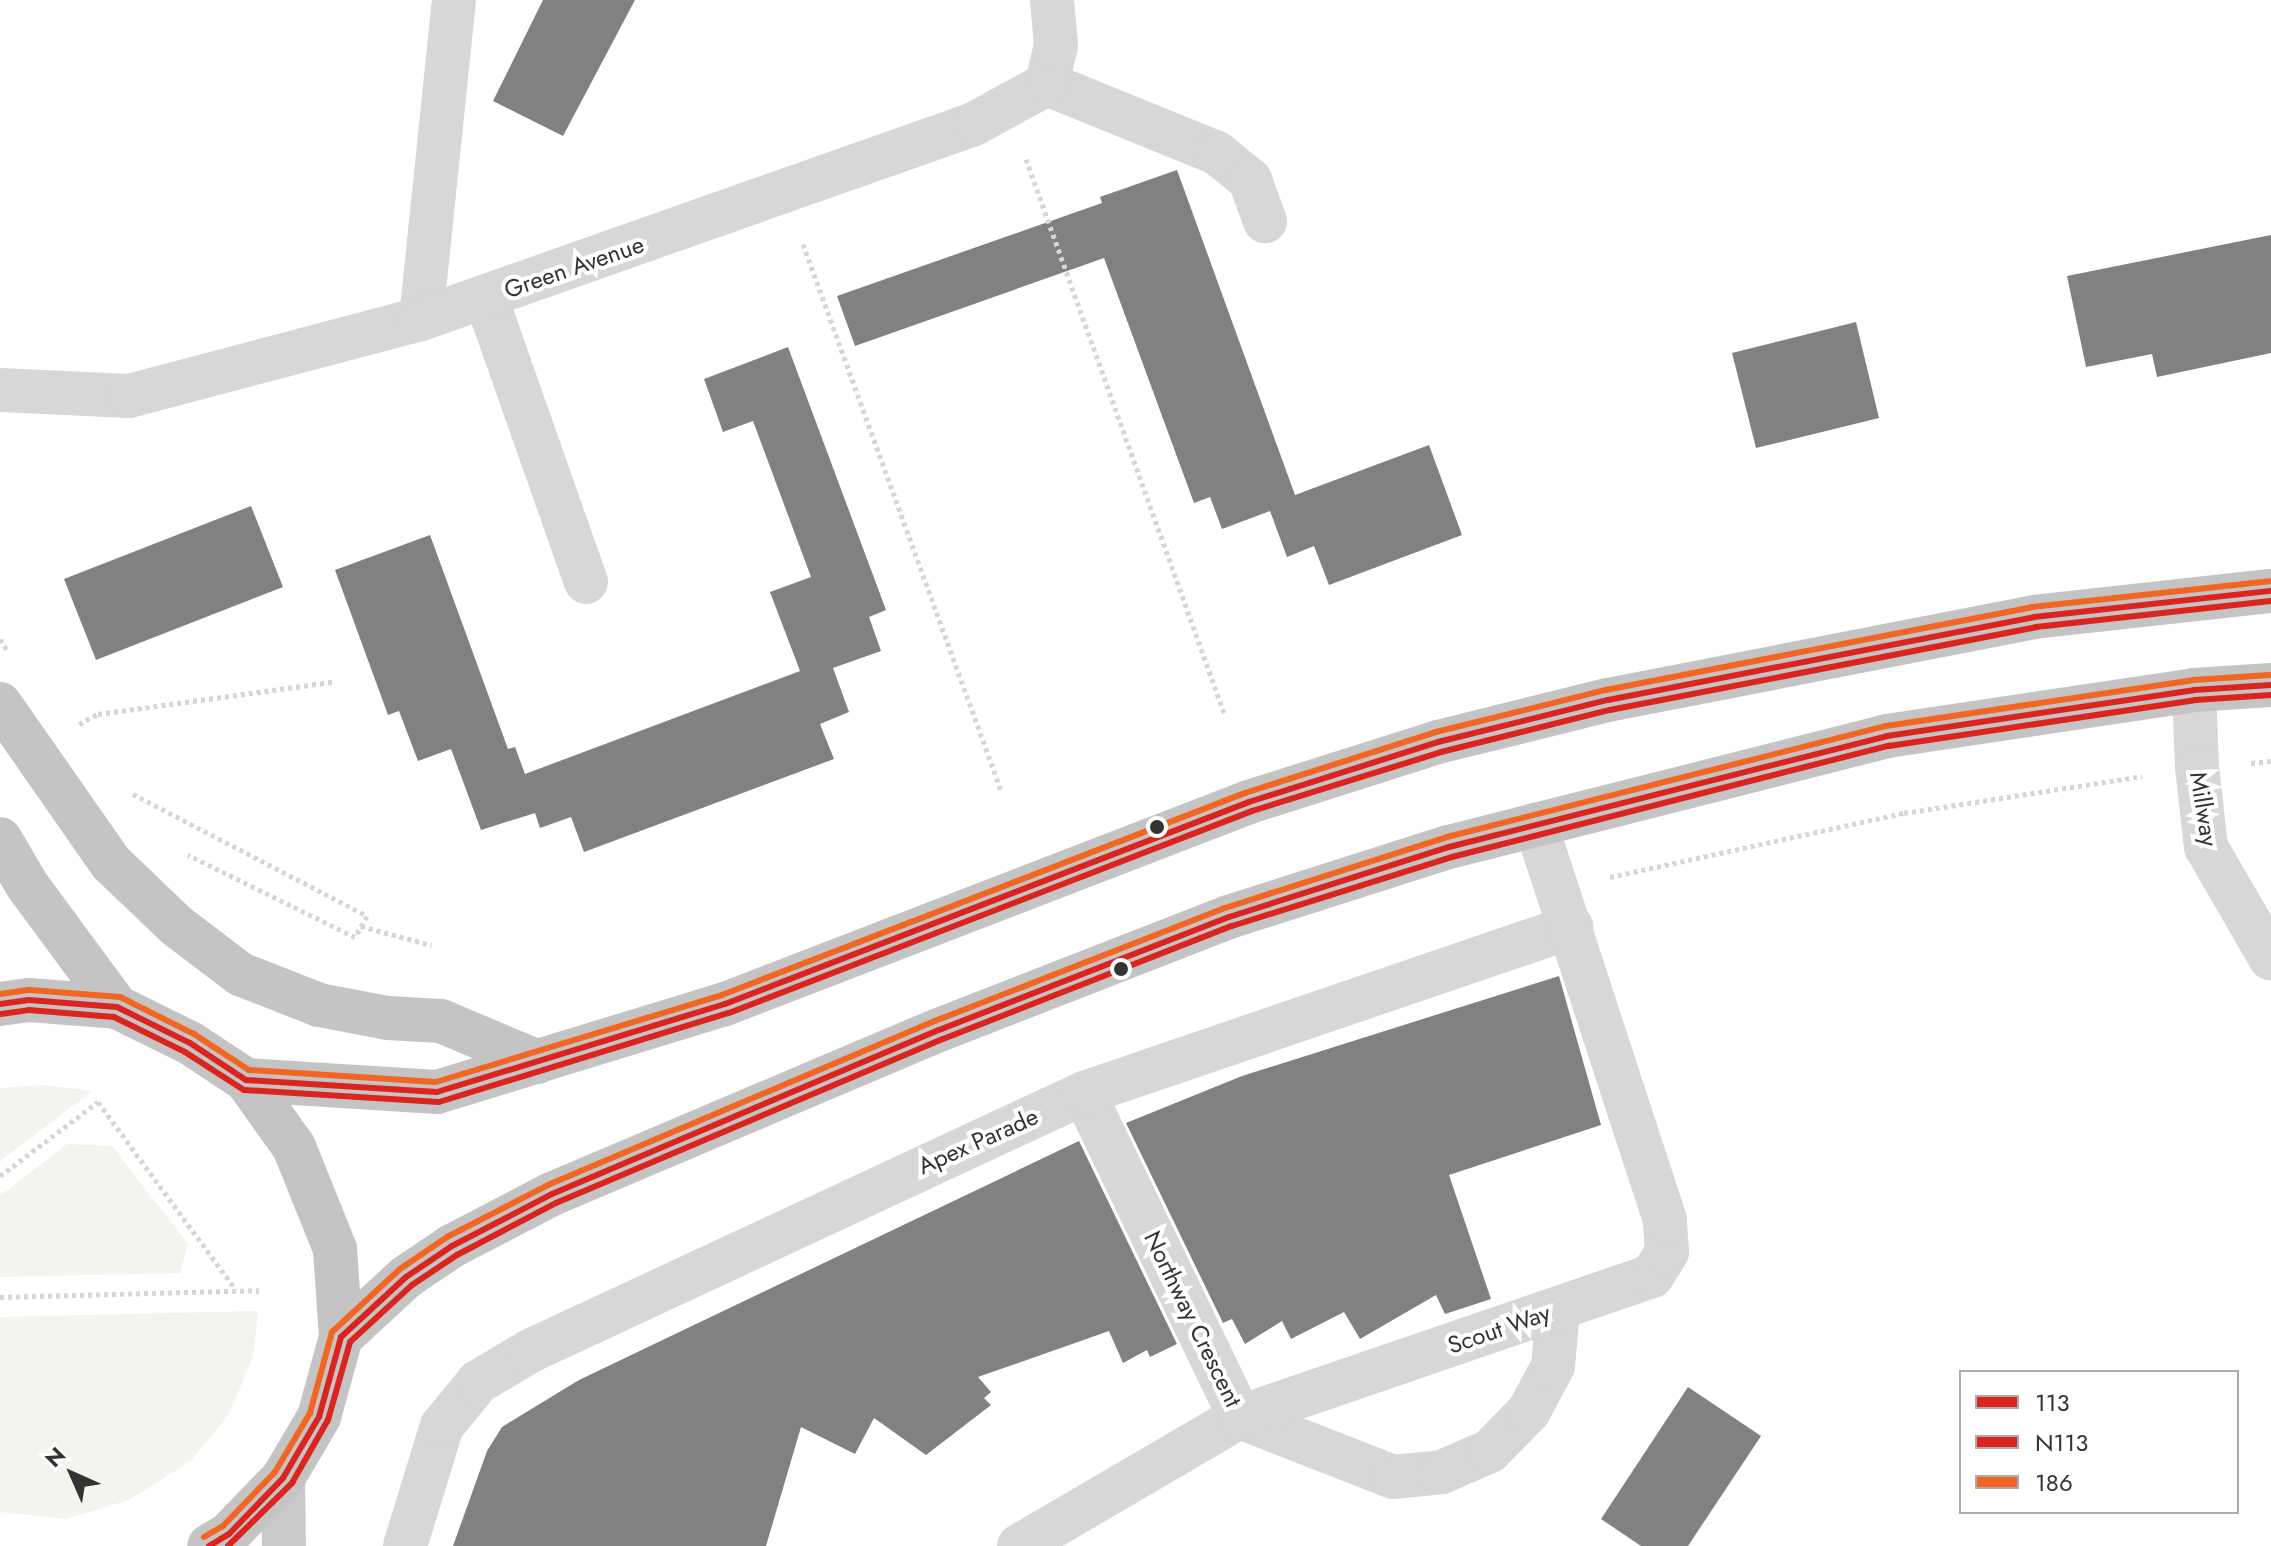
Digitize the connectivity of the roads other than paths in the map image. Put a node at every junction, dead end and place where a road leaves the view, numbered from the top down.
1 (454, 0) edge
2 (1052, 0) edge
3 (1047, 84) junction
4 (1265, 221) dead end
5 (486, 298) junction
6 (421, 319) junction
7 (0, 390) edge
8 (586, 582) dead end
9 (2271, 591) edge
10 (2271, 685) edge
11 (2194, 690) junction
12 (0, 704) edge
13 (1536, 825) junction
14 (0, 839) edge
15 (1564, 908) junction
16 (2271, 959) edge
17 (0, 1004) edge
18 (117, 1007) junction
19 (538, 1062) junction
20 (246, 1080) junction
21 (1084, 1093) junction
22 (1558, 1310) junction
23 (341, 1337) junction
24 (1240, 1417) junction
25 (283, 1478) junction
26 (209, 1546) edge
27 (284, 1546) edge
28 (405, 1546) edge
29 (1019, 1546) edge

1 - 6 street
2 - 3 street
3 - 4 street
3 - 5 street, Green Avenue
5 - 6 street, Green Avenue
5 - 8 street
6 - 7 street, Green Avenue
9 - 19 highway
10 - 11 highway
11 - 13 highway
11 - 16 street, Millway
12 - 19 highway
13 - 15 street
13 - 23 highway
14 - 18 highway
15 - 21 street, Apex Parade
15 - 22 street, Scout Way
17 - 18 highway
18 - 20 highway
19 - 20 highway
20 - 23 highway
21 - 24 street, Northway Crescent
21 - 28 street, Apex Parade
22 - 24 street, Scout Way
22 - 24 street, Northway Crescent
23 - 25 highway
24 - 29 street, Scout Way
25 - 26 highway
25 - 27 main road

